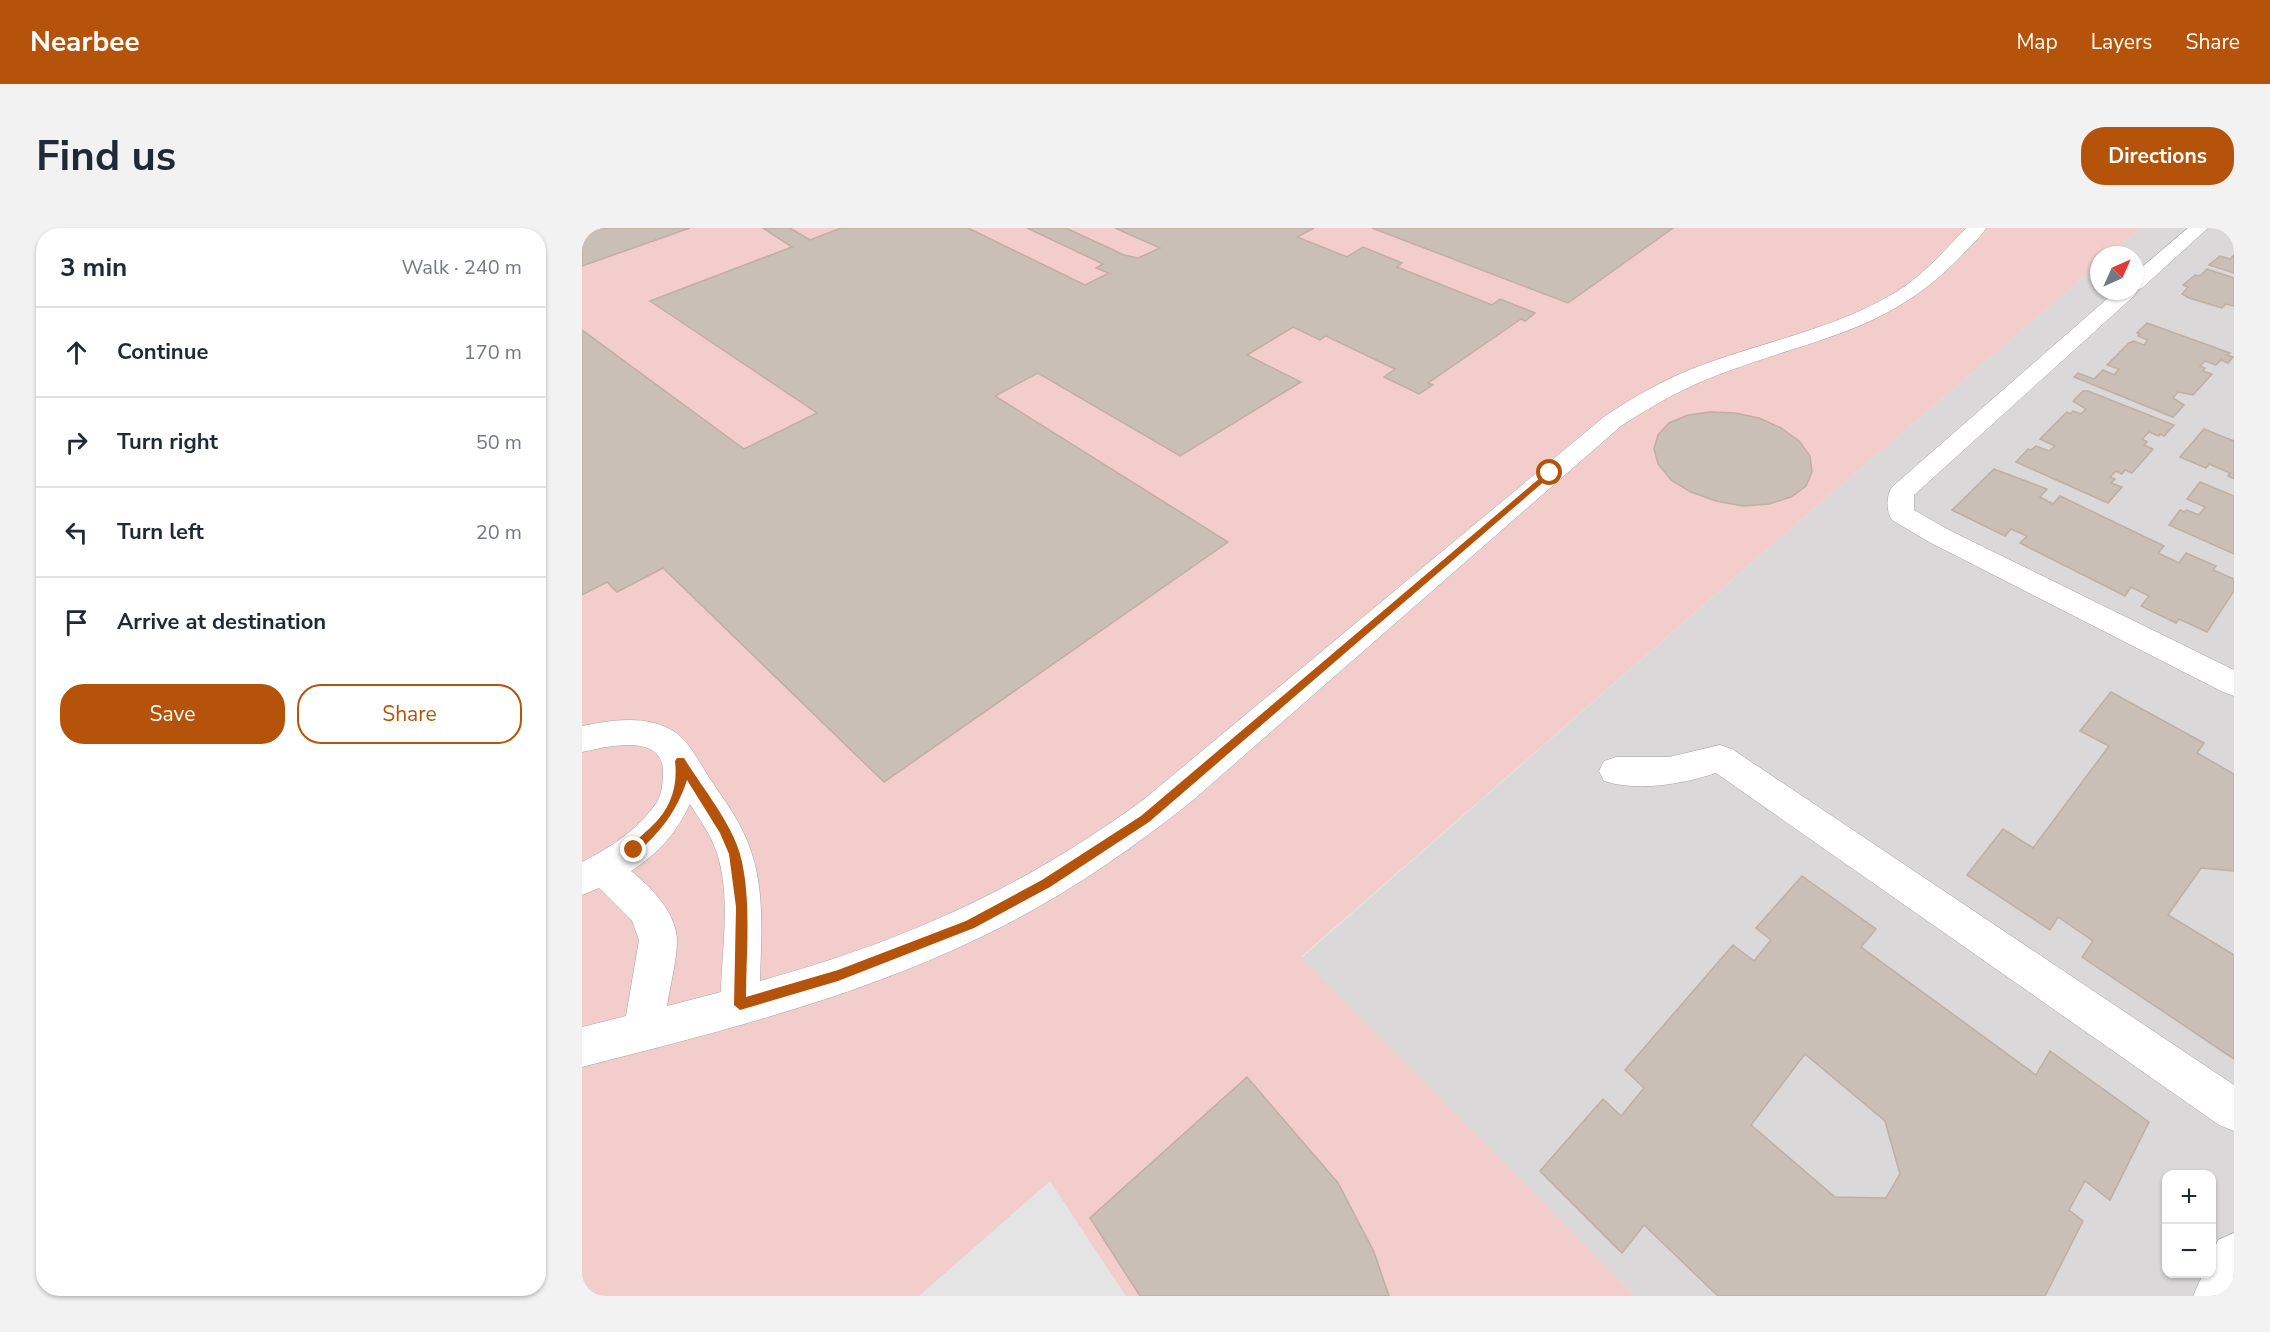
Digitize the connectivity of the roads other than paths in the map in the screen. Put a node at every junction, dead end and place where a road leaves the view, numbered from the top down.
1 (1977, 228) edge
2 (2199, 228) edge
3 (2144, 276) edge
4 (2118, 300) edge
5 (2234, 684) edge
6 (582, 740) edge
7 (680, 761) junction
8 (1616, 771) dead end
9 (593, 874) edge
10 (740, 1005) junction
11 (643, 1032) junction
12 (582, 1047) edge
13 (2234, 1110) edge
14 (2234, 1256) edge
15 (2217, 1296) edge

1 - 10 lane
2 - 3 lane
4 - 5 lane
6 - 7 lane
7 - 9 lane
7 - 10 lane
8 - 13 lane
9 - 11 lane
10 - 11 lane
11 - 12 lane
14 - 15 lane

